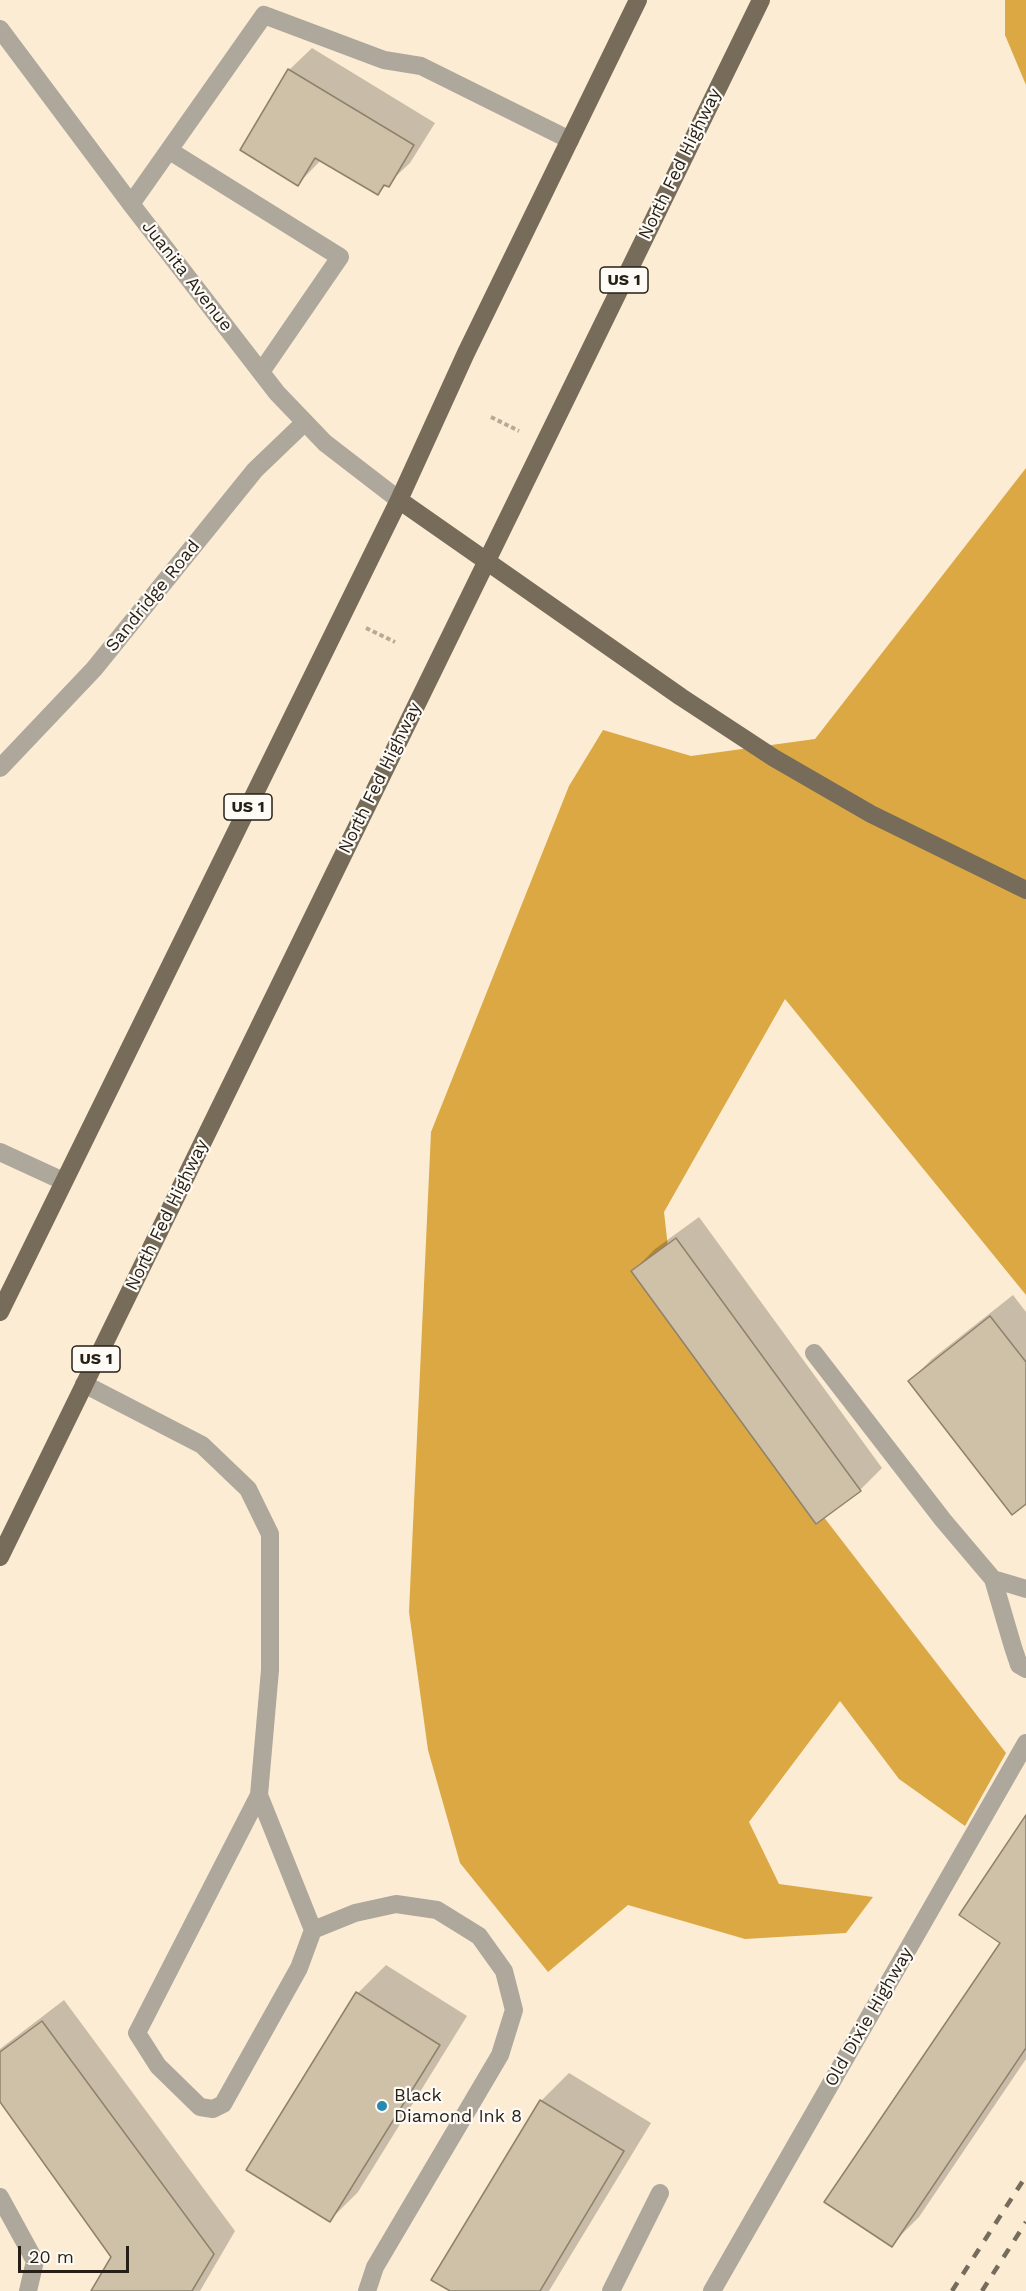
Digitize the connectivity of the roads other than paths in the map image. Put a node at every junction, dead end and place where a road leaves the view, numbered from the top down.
1 (638, 0) edge
2 (761, 0) edge
3 (0, 29) edge
4 (570, 140) junction
5 (170, 151) junction
6 (131, 204) junction
7 (261, 372) junction
8 (303, 423) junction
9 (399, 500) junction
10 (487, 560) junction
11 (0, 768) edge
12 (1026, 890) edge
13 (0, 1152) edge
14 (63, 1181) junction
15 (0, 1312) edge
16 (814, 1353) dead end
17 (84, 1384) junction
18 (0, 1557) edge
19 (993, 1579) junction
20 (1026, 1588) edge
21 (1026, 1669) edge
22 (1026, 1743) edge
23 (259, 1796) junction
24 (313, 1930) junction
25 (660, 2193) dead end
26 (0, 2197) edge
27 (28, 2291) edge
28 (367, 2291) edge
29 (610, 2291) edge
30 (712, 2291) edge

1 - 4 main road, US 1
2 - 10 main road, North Fed Highway / US 1
3 - 6 street, Juanita Avenue
4 - 5 street
4 - 9 main road, US 1
5 - 6 street
5 - 7 street
6 - 7 street, Juanita Avenue
7 - 8 street, Juanita Avenue
8 - 9 street, Juanita Avenue
8 - 11 street, Sandridge Road
9 - 10 main road
9 - 14 main road, US 1
10 - 12 main road
10 - 17 main road, North Fed Highway / US 1
13 - 14 street
14 - 15 main road, US 1
16 - 19 street
17 - 18 main road, North Fed Highway / US 1
17 - 23 street
19 - 20 street
19 - 21 street
22 - 30 street, Old Dixie Highway
23 - 24 street
23 - 24 street
24 - 28 street
25 - 29 street
26 - 27 street

